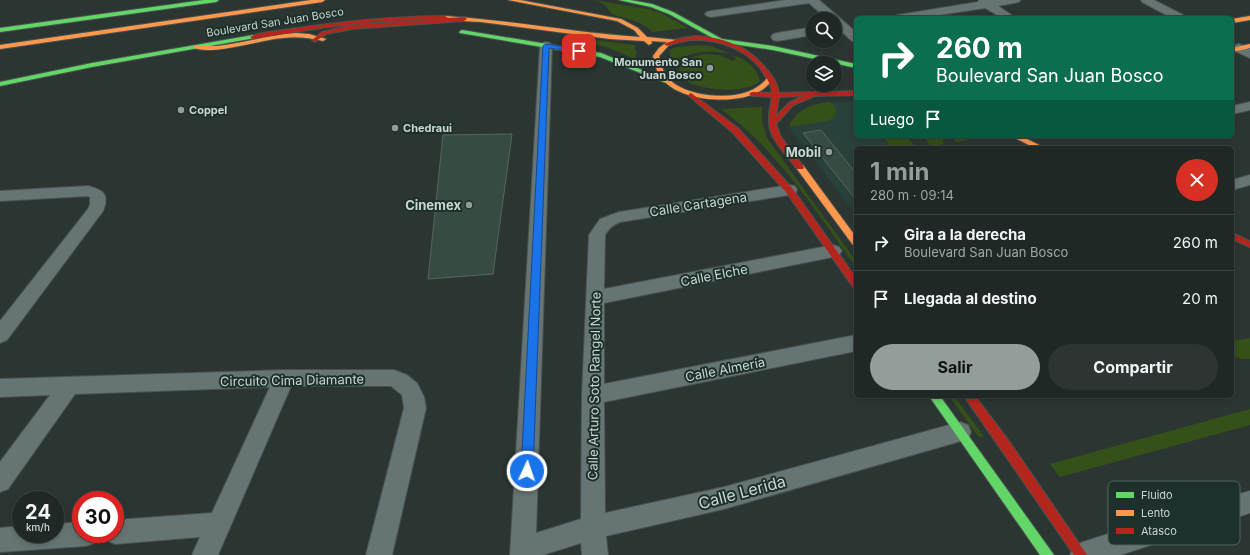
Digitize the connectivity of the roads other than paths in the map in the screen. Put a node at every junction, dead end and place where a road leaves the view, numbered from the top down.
1 (216, 0) edge
2 (322, 0) edge
3 (511, 0) edge
4 (622, 0) edge
5 (809, 0) edge
6 (812, 0) edge
7 (1015, 0) edge
8 (1146, 0) edge
9 (984, 2) edge
10 (591, 6) dead end
11 (576, 12) junction
12 (825, 12) edge
13 (711, 14) dead end
14 (598, 16) junction
15 (909, 16) edge
16 (1007, 16) edge
17 (1177, 16) edge
18 (1250, 18) edge
19 (464, 19) junction
20 (1234, 21) edge
21 (842, 23) edge
22 (854, 24) edge
23 (842, 27) edge
24 (0, 30) edge
25 (432, 31) dead end
26 (455, 32) dead end
27 (806, 32) edge
28 (578, 33) junction
29 (854, 36) edge
30 (495, 37) junction
31 (544, 37) junction
32 (777, 37) dead end
33 (318, 39) junction
34 (648, 41) junction
35 (675, 41) junction
36 (722, 41) junction
37 (0, 47) edge
38 (196, 47) junction
39 (1240, 48) edge
40 (1250, 54) edge
41 (656, 56) junction
42 (198, 57) dead end
43 (140, 66) dead end
44 (854, 66) edge
45 (770, 78) junction
46 (668, 82) junction
47 (0, 84) edge
48 (0, 93) edge
49 (688, 93) junction
50 (816, 93) junction
51 (854, 93) edge
52 (752, 94) junction
53 (777, 95) junction
54 (1250, 106) edge
55 (1234, 110) edge
56 (772, 124) junction
57 (1019, 138) edge
58 (1037, 146) edge
59 (1250, 180) edge
60 (1234, 184) edge
61 (789, 190) junction
62 (0, 196) edge
63 (607, 220) joint
64 (1234, 237) edge
65 (854, 240) edge
66 (1250, 244) edge
67 (833, 251) junction
68 (854, 282) edge
69 (595, 298) junction
70 (0, 335) edge
71 (854, 343) edge
72 (284, 378) junction
73 (68, 387) junction
74 (0, 388) edge
75 (593, 395) junction
76 (935, 398) edge
77 (970, 398) edge
78 (960, 432) junction
79 (0, 481) edge
80 (1250, 502) edge
81 (1240, 505) edge
82 (219, 524) junction
83 (593, 527) junction
84 (124, 531) edge
85 (72, 535) edge
86 (0, 540) edge
87 (1113, 545) edge
88 (523, 552) edge
89 (205, 555) edge
90 (379, 555) edge
91 (596, 555) edge
92 (1048, 555) edge
93 (1082, 555) edge

1 - 24 main road
2 - 37 main road
3 - 11 main road
4 - 36 main road
5 - 13 street
6 - 12 street
7 - 9 street
8 - 17 street
9 - 15 street
9 - 16 street
10 - 14 main road
11 - 14 main road
11 - 31 main road
14 - 28 main road
14 - 34 main road
18 - 20 main road
19 - 31 main road, Boulevard San Juan Bosco
19 - 33 main road
19 - 38 main road, Boulevard San Juan Bosco
21 - 22 street
23 - 29 street
25 - 33 main road, Boulevard San Juan Bosco
26 - 30 main road, Boulevard San Juan Bosco
27 - 32 street
28 - 30 main road
28 - 31 main road, Boulevard San Juan Bosco
28 - 34 main road, Boulevard San Juan Bosco
30 - 31 main road, Boulevard San Juan Bosco
31 - 46 main road, Boulevard San Juan Bosco
31 - 88 street
33 - 38 main road
33 - 42 main road, Boulevard San Juan Bosco
34 - 35 main road, Boulevard San Juan Bosco
34 - 41 main road
35 - 36 main road, Boulevard San Juan Bosco
35 - 41 main road
36 - 44 main road
36 - 45 main road
38 - 47 main road, Boulevard San Juan Bosco
39 - 40 street
41 - 46 main road
43 - 48 main road
45 - 52 main road
45 - 53 main road
46 - 49 main road, Boulevard San Juan Bosco
49 - 52 main road
49 - 61 main road
50 - 51 main road
50 - 53 main road
50 - 56 main road
52 - 53 main road
53 - 56 main road
54 - 55 street
56 - 65 main road
57 - 58 main road
59 - 60 street
61 - 63 street, Calle Cartagena
61 - 67 main road
62 - 70 street
63 - 69 street, Calle Arturo Soto Rangel Norte
64 - 66 main road
67 - 68 main road
67 - 69 street, Calle Elche
69 - 75 street, Calle Arturo Soto Rangel Norte
71 - 75 street, Calle Almería
72 - 73 street, Circuito Cima Diamante
72 - 82 street
72 - 90 street, Circuito Cima Diamante
73 - 74 street, Circuito Cima Diamante
73 - 79 street
75 - 83 street, Calle Arturo Soto Rangel Norte
76 - 78 main road
77 - 93 main road
78 - 83 street, Calle Lerida
78 - 92 main road
80 - 81 street
82 - 84 street
82 - 89 street
83 - 88 street, Calle Lerida
83 - 91 street, Calle Arturo Soto Rangel Norte
85 - 86 street
87 - 93 street

